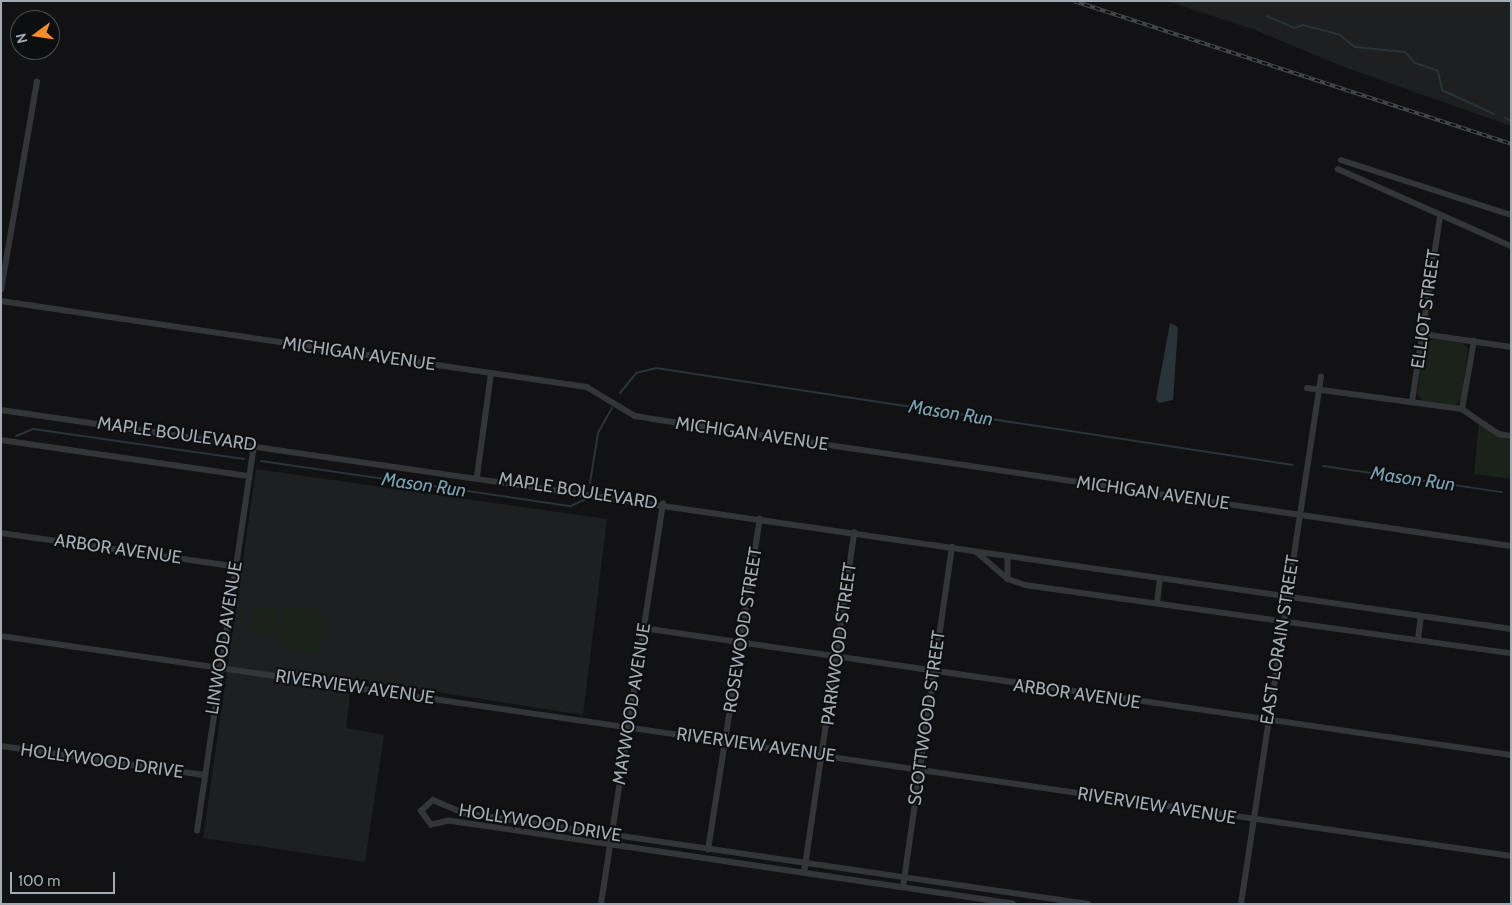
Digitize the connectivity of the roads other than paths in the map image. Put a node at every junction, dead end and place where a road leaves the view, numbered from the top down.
1 (36, 82) dead end
2 (1341, 160) dead end
3 (1354, 164) junction
4 (1338, 169) dead end
5 (1350, 174) junction
6 (1511, 215) edge
7 (1440, 217) junction
8 (1511, 246) edge
9 (1, 290) edge
10 (1, 301) edge
11 (1424, 334) junction
12 (1474, 341) junction
13 (1511, 347) edge
14 (491, 374) junction
15 (1321, 377) dead end
16 (1307, 388) dead end
17 (1320, 390) junction
18 (1412, 402) junction
19 (1462, 409) junction
20 (1, 410) edge
21 (1511, 436) edge
22 (1, 440) edge
23 (254, 445) junction
24 (249, 476) junction
25 (478, 476) junction
26 (663, 504) junction
27 (1300, 514) junction
28 (760, 519) junction
29 (1, 533) edge
30 (854, 533) junction
31 (1511, 546) edge
32 (952, 548) junction
33 (976, 551) junction
34 (1008, 557) junction
35 (234, 566) junction
36 (1008, 579) junction
37 (1160, 579) junction
38 (1286, 596) junction
39 (1157, 603) junction
40 (1421, 617) junction
41 (1283, 622) junction
42 (644, 628) junction
43 (1511, 629) edge
44 (1, 636) edge
45 (1418, 640) junction
46 (742, 641) junction
47 (1511, 653) edge
48 (837, 657) junction
49 (218, 666) junction
50 (933, 673) junction
51 (1267, 722) junction
52 (627, 728) junction
53 (724, 740) junction
54 (1, 746) edge
55 (824, 755) junction
56 (1511, 755) edge
57 (920, 770) junction
58 (204, 775) junction
59 (1254, 821) junction
60 (197, 831) dead end
61 (612, 834) junction
62 (610, 844) junction
63 (709, 849) junction
64 (1511, 856) edge
65 (707, 859) junction
66 (806, 862) junction
67 (804, 873) junction
68 (905, 876) junction
69 (903, 887) junction
70 (601, 904) edge
71 (1013, 904) edge
72 (1088, 904) edge
73 (1241, 904) edge

1 - 9 street
2 - 3 street
3 - 5 street
3 - 6 street
4 - 5 street
5 - 7 street
7 - 8 street
7 - 11 street, ELLIOT STREET
10 - 14 street, MICHIGAN AVENUE
11 - 12 street
11 - 18 street, ELLIOT STREET
12 - 13 street
12 - 19 street
14 - 25 street
14 - 27 street, MICHIGAN AVENUE
15 - 17 street, EAST LORAIN STREET
16 - 17 street
17 - 18 street
17 - 27 street, EAST LORAIN STREET
18 - 19 street
19 - 21 street
20 - 23 street, MAPLE BOULEVARD
22 - 24 street, MAPLE BOULEVARD
23 - 24 street, LINWOOD AVENUE
23 - 25 street, MAPLE BOULEVARD
24 - 35 street, LINWOOD AVENUE
25 - 26 street, MAPLE BOULEVARD
26 - 28 street, MAPLE BOULEVARD
26 - 42 street, MAYWOOD AVENUE
27 - 31 street, MICHIGAN AVENUE
27 - 38 street, EAST LORAIN STREET
28 - 30 street, MAPLE BOULEVARD
28 - 46 street, ROSEWOOD STREET
29 - 35 street, ARBOR AVENUE
30 - 32 street, MAPLE BOULEVARD
30 - 48 street, PARKWOOD STREET
32 - 33 street, MAPLE BOULEVARD
32 - 50 street, SCOTTWOOD STREET
33 - 34 street, MAPLE BOULEVARD
33 - 36 street
34 - 36 street
34 - 37 street, MAPLE BOULEVARD
35 - 49 street, LINWOOD AVENUE
36 - 39 street
37 - 38 street, MAPLE BOULEVARD
37 - 39 street
38 - 40 street, MAPLE BOULEVARD
38 - 41 street, EAST LORAIN STREET
39 - 41 street
40 - 43 street, MAPLE BOULEVARD
40 - 45 street
41 - 45 street
41 - 51 street, EAST LORAIN STREET
42 - 46 street, ARBOR AVENUE
42 - 52 street, MAYWOOD AVENUE
44 - 49 street, RIVERVIEW AVENUE
45 - 47 street
46 - 48 street, ARBOR AVENUE
46 - 53 street, ROSEWOOD STREET
48 - 50 street, ARBOR AVENUE
48 - 55 street, PARKWOOD STREET
49 - 52 street, RIVERVIEW AVENUE
49 - 58 street, LINWOOD AVENUE
50 - 51 street, ARBOR AVENUE
50 - 57 street, SCOTTWOOD STREET
51 - 56 street, ARBOR AVENUE
51 - 59 street, EAST LORAIN STREET
52 - 53 street, RIVERVIEW AVENUE
52 - 61 street, MAYWOOD AVENUE
53 - 55 street, RIVERVIEW AVENUE
53 - 63 street, ROSEWOOD STREET
54 - 58 street, HOLLYWOOD DRIVE
55 - 57 street, RIVERVIEW AVENUE
55 - 66 street, PARKWOOD STREET
57 - 59 street, RIVERVIEW AVENUE
57 - 68 street, SCOTTWOOD STREET
58 - 60 street, LINWOOD AVENUE
59 - 64 street, RIVERVIEW AVENUE
59 - 73 street, EAST LORAIN STREET
61 - 62 street, MAYWOOD AVENUE
61 - 62 street, HOLLYWOOD DRIVE
61 - 63 street, HOLLYWOOD DRIVE
62 - 65 street, HOLLYWOOD DRIVE
62 - 70 street, MAYWOOD AVENUE
63 - 65 street, ROSEWOOD STREET
63 - 66 street, HOLLYWOOD DRIVE
65 - 67 street, HOLLYWOOD DRIVE
66 - 67 street, PARKWOOD STREET
66 - 68 street, HOLLYWOOD DRIVE
67 - 69 street, HOLLYWOOD DRIVE
68 - 69 street, SCOTTWOOD STREET
68 - 72 street, HOLLYWOOD DRIVE
69 - 71 street, HOLLYWOOD DRIVE

